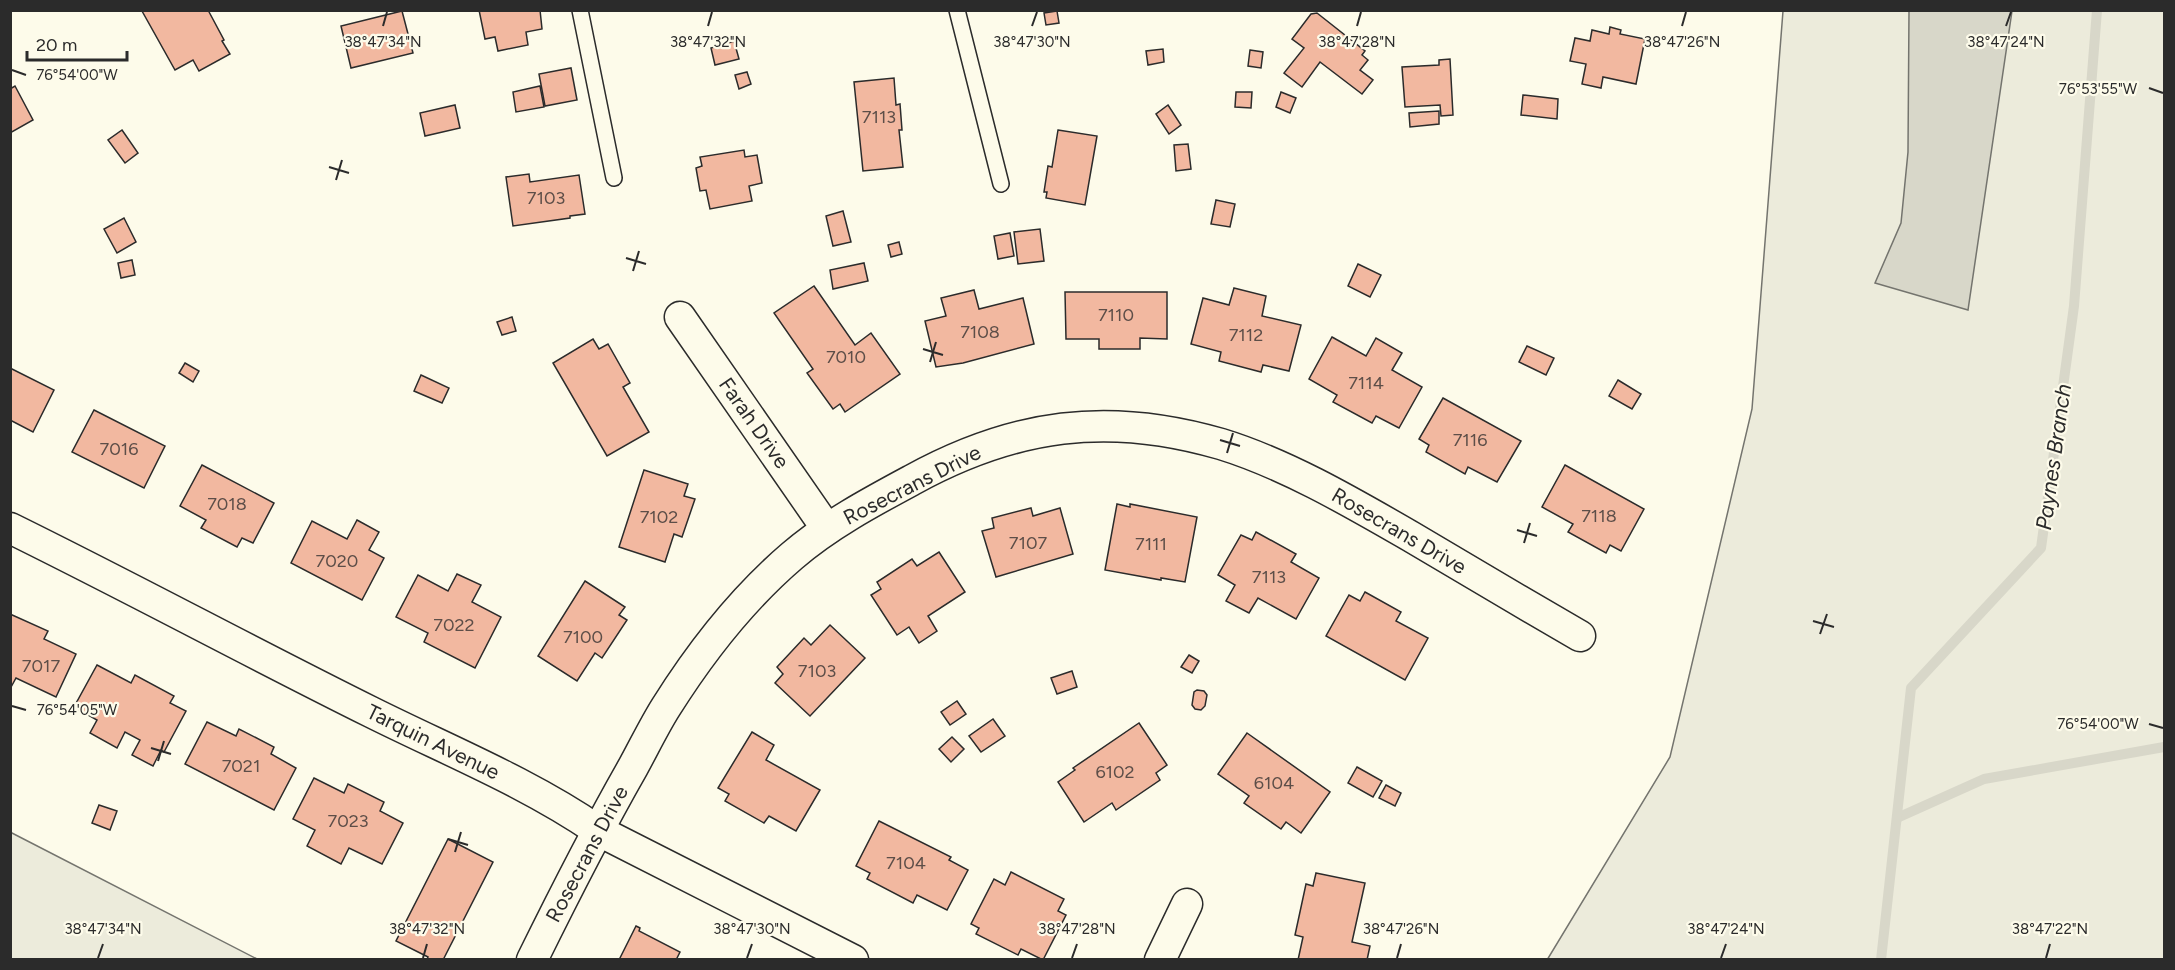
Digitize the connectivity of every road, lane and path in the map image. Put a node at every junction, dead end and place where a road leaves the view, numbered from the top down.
1 (580, 10) edge
2 (957, 10) edge
3 (614, 178) dead end
4 (1001, 184) dead end
5 (680, 317) dead end
6 (10, 528) edge
7 (827, 529) junction
8 (1580, 636) dead end
9 (597, 830) junction
10 (1187, 904) dead end
11 (532, 960) edge
12 (853, 960) edge
13 (1160, 960) edge

1 - 3 lane
2 - 4 lane
5 - 7 street, Farah Drive
6 - 9 street, Tarquin Avenue
7 - 8 street, Rosecrans Drive
7 - 9 street, Rosecrans Drive
9 - 11 street, Rosecrans Drive
9 - 12 street, Tarquin Avenue
10 - 13 street

